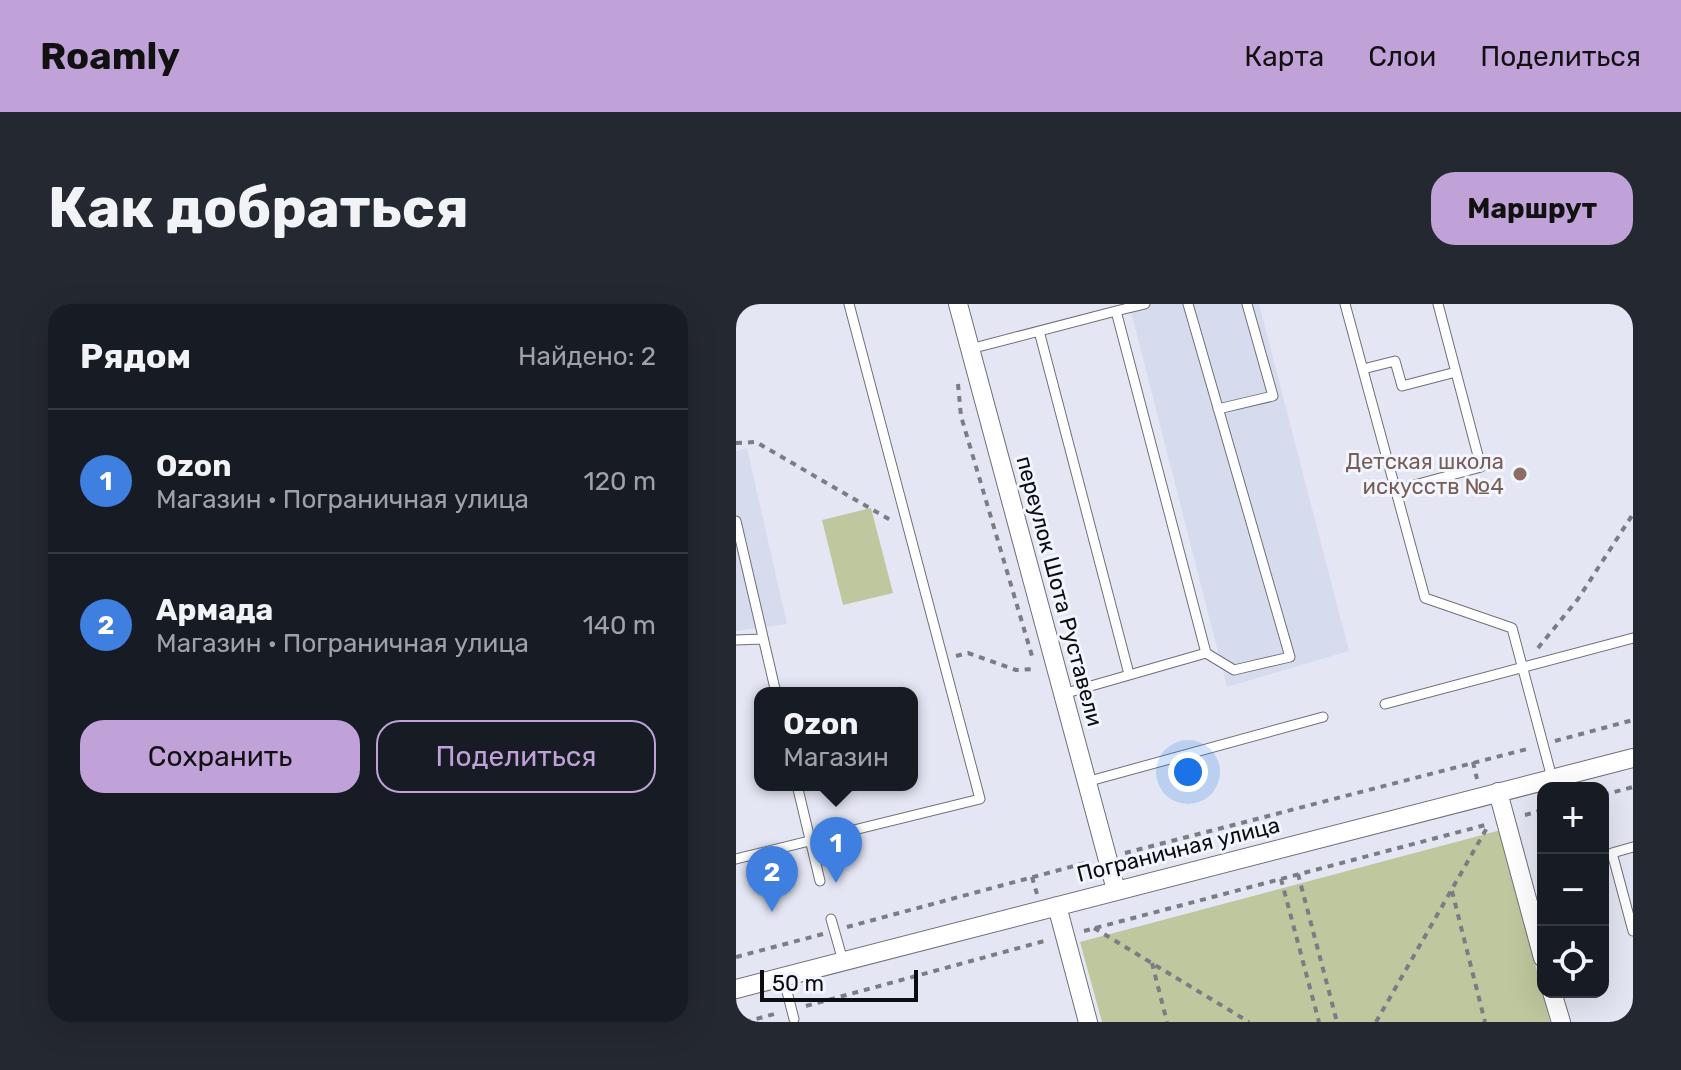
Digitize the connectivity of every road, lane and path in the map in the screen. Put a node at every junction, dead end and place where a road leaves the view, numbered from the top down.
1 (849, 304) edge
2 (958, 304) edge
3 (1145, 304) edge
4 (1188, 304) edge
5 (1247, 304) edge
6 (1347, 304) edge
7 (1438, 304) edge
8 (1116, 311) junction
9 (1039, 331) junction
10 (970, 349) junction
11 (1363, 369) junction
12 (1456, 372) junction
13 (1218, 409) junction
14 (736, 443) edge
15 (1396, 490) junction
16 (1633, 514) edge
17 (736, 521) edge
18 (908, 531) junction
19 (1633, 638) edge
20 (763, 639) junction
21 (736, 640) edge
22 (1206, 653) junction
23 (942, 659) junction
24 (1039, 668) dead end
25 (1522, 669) junction
26 (1129, 674) junction
27 (775, 687) edge
28 (1063, 694) junction
29 (1385, 704) dead end
30 (1323, 717) dead end
31 (1633, 720) edge
32 (1543, 745) junction
33 (1633, 758) edge
34 (1552, 778) junction
35 (1086, 782) junction
36 (1633, 787) edge
37 (798, 791) edge
38 (1498, 792) junction
39 (1609, 793) edge
40 (1537, 812) edge
41 (1505, 820) junction
42 (811, 842) junction
43 (1479, 842) dead end
44 (1633, 847) edge
45 (1107, 858) junction
46 (736, 859) edge
47 (1298, 874) junction
48 (1281, 879) junction
49 (820, 881) dead end
50 (1451, 888) junction
51 (1116, 890) junction
52 (1057, 906) junction
53 (831, 919) dead end
54 (1093, 928) junction
55 (834, 931) junction
56 (1633, 931) edge
57 (1065, 935) junction
58 (1537, 936) edge
59 (736, 957) edge
60 (843, 961) junction
61 (1152, 963) junction
62 (783, 976) junction
63 (736, 989) edge
64 (1554, 998) edge
65 (793, 1014) junction
66 (745, 1022) edge
67 (1088, 1022) edge
68 (1167, 1022) edge
69 (1249, 1022) edge
70 (1319, 1022) edge
71 (1337, 1022) edge
72 (1376, 1022) edge
73 (1485, 1022) edge
74 (1561, 1022) edge

1 - 18 lane
2 - 10 street, переулок Шота Руставели
3 - 8 lane
4 - 13 lane
5 - 13 lane
6 - 11 lane
7 - 12 lane
8 - 9 lane
8 - 22 lane
9 - 10 lane
9 - 26 lane
10 - 28 street, переулок Шота Руставели
11 - 12 lane
11 - 15 lane
12 - 15 lane
13 - 22 lane
14 - 18 path
15 - 25 lane
16 - 25 path
17 - 20 lane
18 - 23 lane
19 - 25 lane
20 - 21 lane
20 - 27 lane
22 - 26 lane
23 - 24 path
23 - 42 lane
25 - 29 lane
25 - 32 lane
26 - 28 lane
28 - 35 street, переулок Шота Руставели
30 - 35 lane
31 - 32 path
32 - 34 lane
32 - 45 path
33 - 34 street, Пограничная улица
34 - 38 street, Пограничная улица
35 - 45 street, переулок Шота Руставели
36 - 39 path
37 - 42 lane
38 - 41 street
38 - 51 street, Пограничная улица
40 - 41 path
41 - 47 path
41 - 58 street
42 - 46 lane
42 - 49 lane
43 - 50 path
44 - 56 lane
45 - 51 street, переулок Шота Руставели
45 - 55 path
47 - 48 path
47 - 71 path
48 - 54 path
48 - 70 path
50 - 72 path
50 - 73 path
51 - 52 street, Пограничная улица
52 - 57 street
52 - 60 street, Пограничная улица
53 - 55 lane
54 - 57 path
54 - 61 path
55 - 59 path
55 - 60 lane
57 - 65 path
57 - 67 street
60 - 62 street, Пограничная улица
61 - 68 path
61 - 69 path
62 - 63 street, Пограничная улица
62 - 65 lane
64 - 74 street
65 - 66 path

